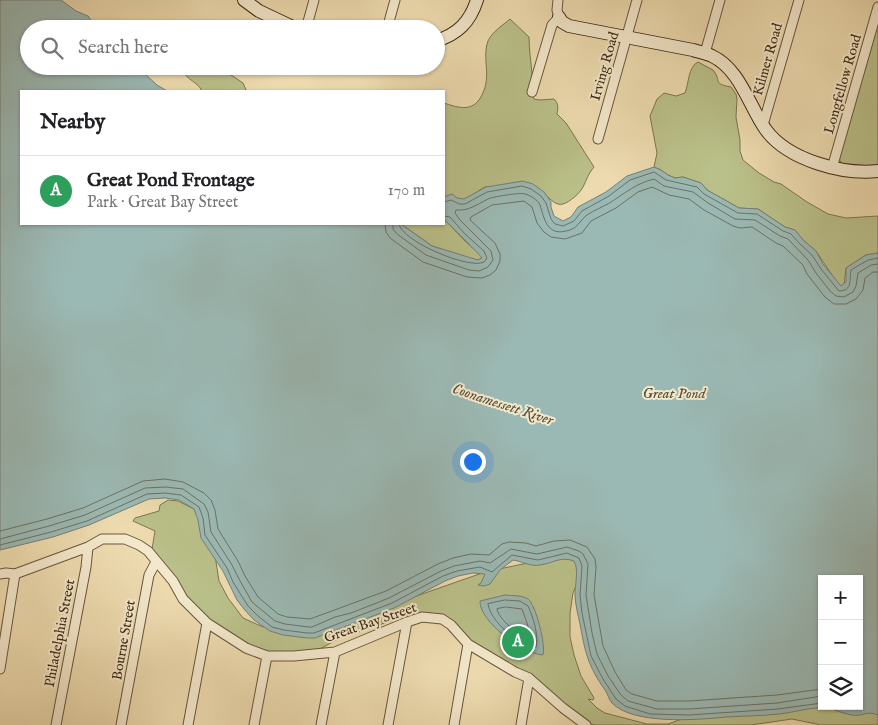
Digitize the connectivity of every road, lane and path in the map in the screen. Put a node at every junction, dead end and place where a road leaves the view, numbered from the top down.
1 (244, 0) edge
2 (314, 0) edge
3 (395, 0) edge
4 (477, 0) edge
5 (558, 0) edge
6 (637, 0) edge
7 (720, 0) edge
8 (799, 0) edge
9 (878, 7) edge
10 (559, 17) junction
11 (278, 20) edge
12 (308, 20) edge
13 (389, 20) edge
14 (445, 38) edge
15 (626, 38) junction
16 (705, 53) junction
17 (532, 92) dead end
18 (763, 125) junction
19 (598, 138) dead end
20 (832, 168) junction
21 (878, 171) edge
22 (88, 547) junction
23 (156, 562) junction
24 (0, 574) edge
25 (15, 574) junction
26 (407, 622) junction
27 (207, 623) junction
28 (468, 644) junction
29 (335, 652) junction
30 (268, 656) junction
31 (0, 669) edge
32 (529, 678) junction
33 (56, 725) edge
34 (122, 725) edge
35 (188, 725) edge
36 (254, 725) edge
37 (321, 725) edge
38 (388, 725) edge
39 (454, 725) edge
40 (521, 725) edge
41 (586, 725) edge

1 - 11 street
2 - 12 street
3 - 13 street
4 - 14 street
5 - 10 street
6 - 15 street, Irving Road
7 - 16 street
8 - 18 street, Kilmer Road
9 - 20 street, Longfellow Road
10 - 15 street
10 - 17 street
15 - 16 street
15 - 19 street, Irving Road
16 - 18 street
18 - 20 street
20 - 21 street
22 - 23 street, Great Bay Street
22 - 25 street, Great Bay Street
22 - 33 street, Philadelphia Street
23 - 27 street, Great Bay Street
23 - 34 street, Bourne Street
24 - 25 street, Great Bay Street
25 - 31 street
26 - 28 street, Great Bay Street
26 - 29 street, Great Bay Street
26 - 38 street
27 - 30 street, Great Bay Street
27 - 35 street
28 - 32 street, Great Bay Street
28 - 39 street
29 - 30 street, Great Bay Street
29 - 37 street
30 - 36 street
32 - 40 street
32 - 41 street, Great Bay Street

